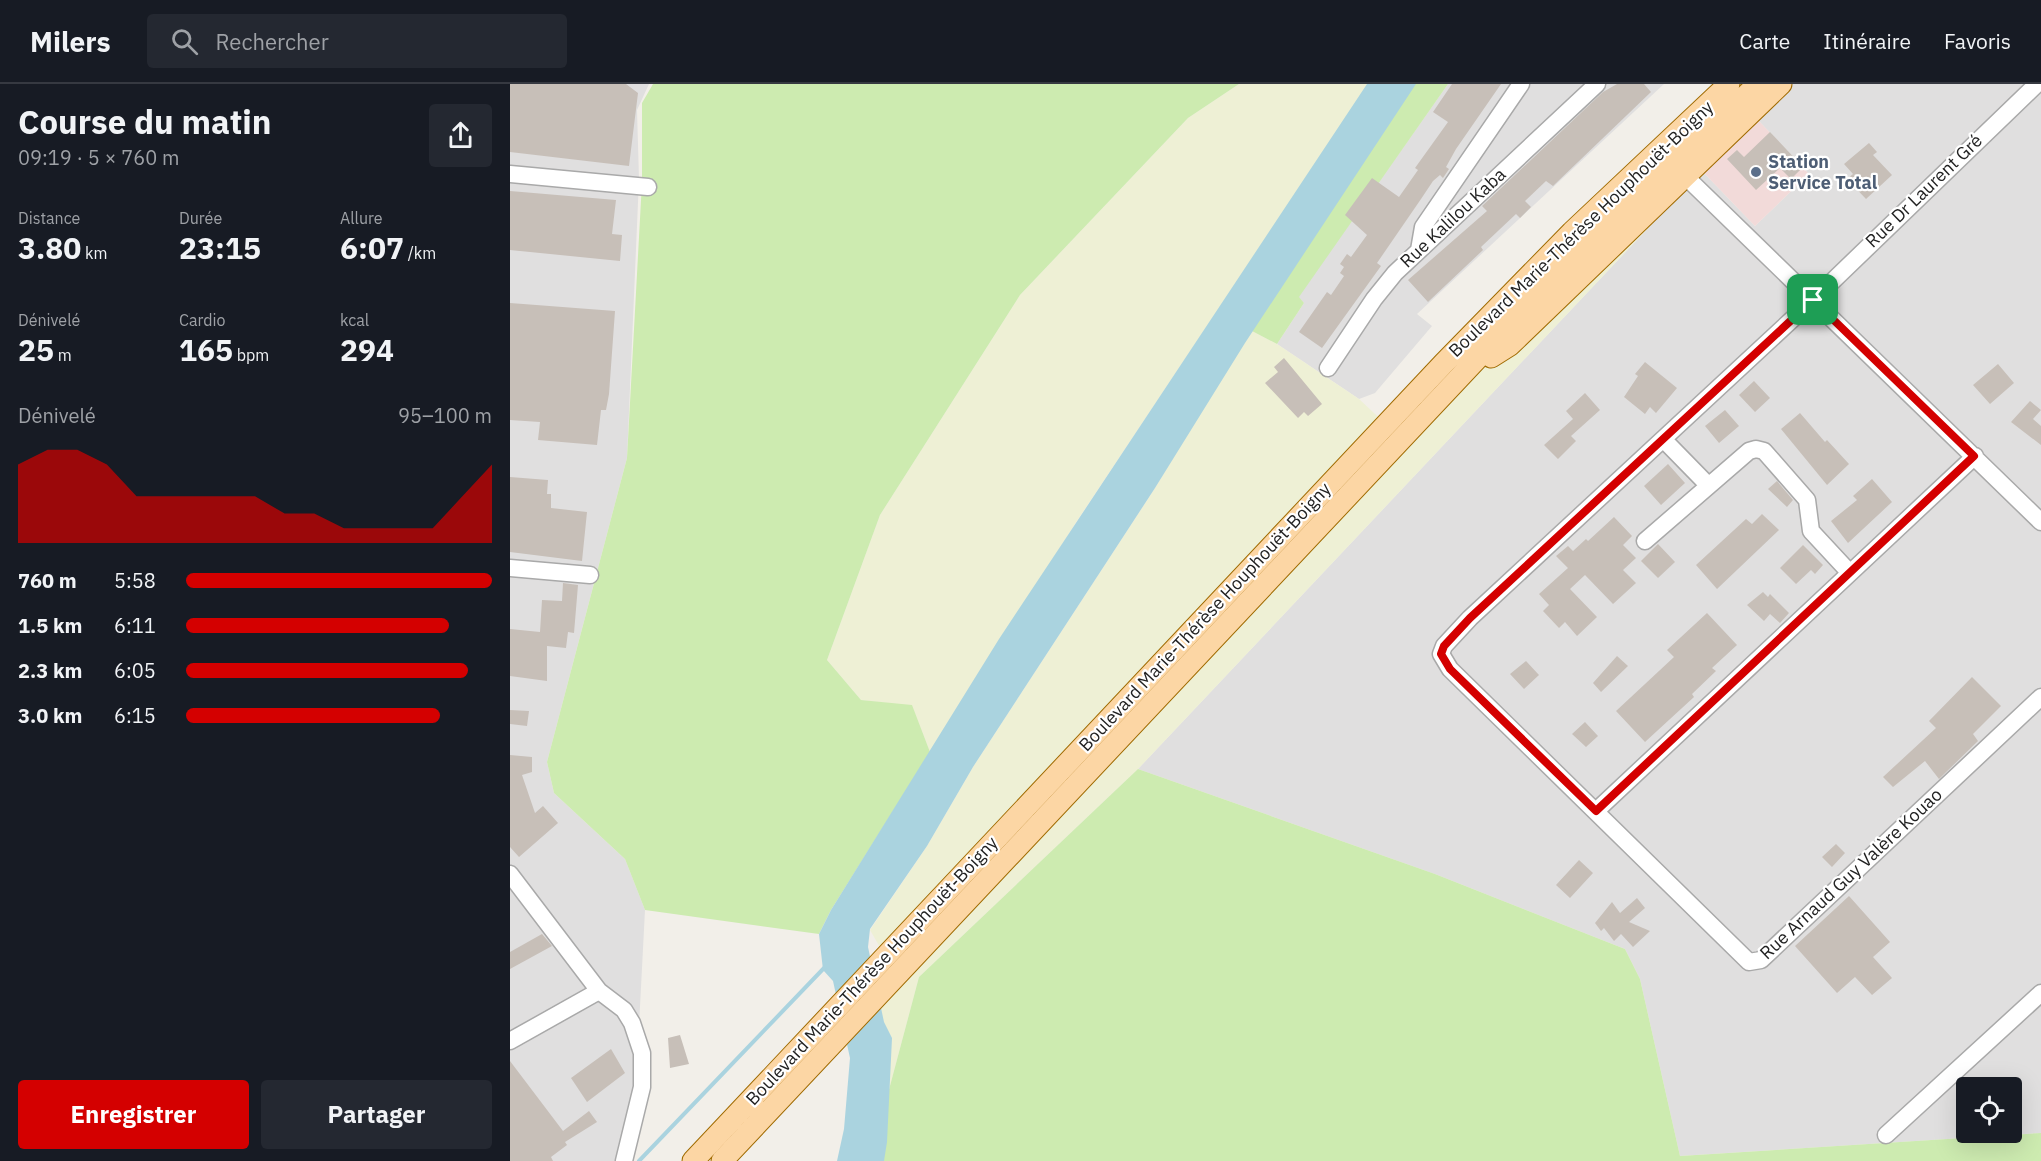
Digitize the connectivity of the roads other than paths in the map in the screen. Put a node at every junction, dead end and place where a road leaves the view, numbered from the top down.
1 (1521, 84) edge
2 (1597, 84) edge
3 (1729, 84) edge
4 (1758, 84) edge
5 (1781, 84) edge
6 (2037, 84) edge
7 (510, 174) edge
8 (1685, 176) junction
9 (648, 187) dead end
10 (1419, 250) junction
11 (1813, 300) junction
12 (1328, 368) dead end
13 (1458, 379) junction
14 (1663, 439) junction
15 (1974, 456) junction
16 (1708, 485) junction
17 (2041, 522) edge
18 (1645, 541) dead end
19 (510, 568) edge
20 (1850, 573) junction
21 (590, 575) dead end
22 (2041, 697) edge
23 (1596, 811) junction
24 (510, 874) edge
25 (882, 981) junction
26 (599, 991) junction
27 (2041, 993) edge
28 (510, 1041) edge
29 (1886, 1135) dead end
30 (624, 1161) edge
31 (693, 1161) edge
32 (722, 1161) edge

1 - 10 street
2 - 10 street, Rue Kalilou Kaba
3 - 25 main road, Boulevard Marie-Thérèse Houphouët-Boigny
4 - 13 main road, Boulevard Marie-Thérèse Houphouët-Boigny
5 - 8 main road
6 - 11 street, Rue Dr Laurent Gré
7 - 9 street
8 - 11 street
8 - 13 main road
10 - 12 street, Rue Kalilou Kaba
11 - 14 street, Rue Arnaud Guy Valère Kouao
11 - 15 street
13 - 25 main road, Boulevard Marie-Thérèse Houphouët-Boigny
14 - 16 street
14 - 23 street, Rue Arnaud Guy Valère Kouao
15 - 17 street
15 - 20 street
16 - 18 street
16 - 20 street
19 - 21 street
20 - 23 street
22 - 23 street, Rue Arnaud Guy Valère Kouao
24 - 26 street
25 - 31 main road, Boulevard Marie-Thérèse Houphouët-Boigny
25 - 32 main road, Boulevard Marie-Thérèse Houphouët-Boigny
26 - 28 street
26 - 30 street
27 - 29 street

